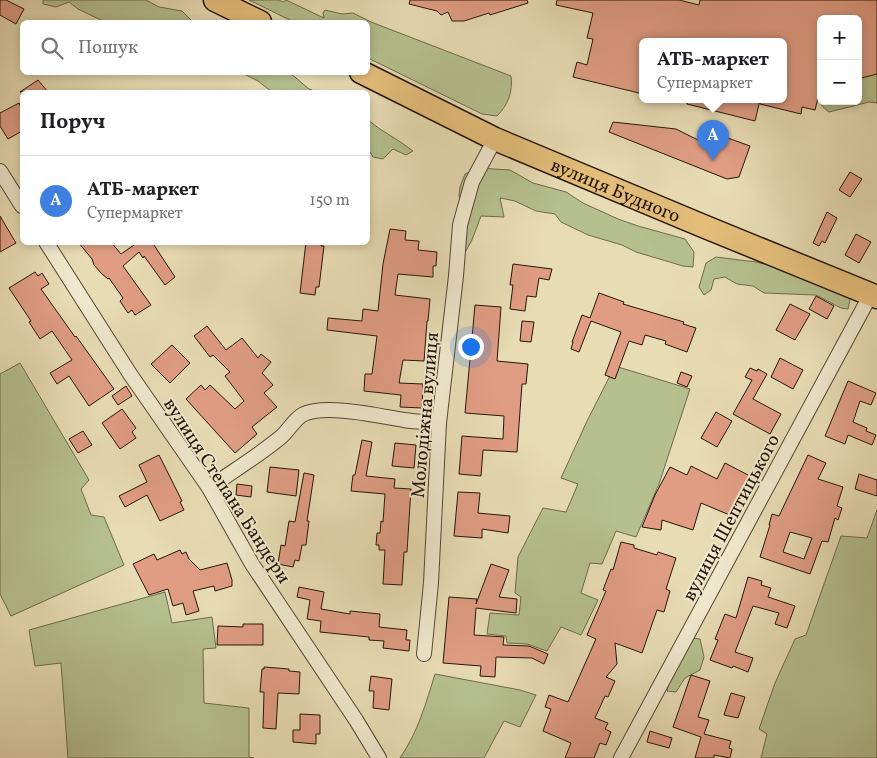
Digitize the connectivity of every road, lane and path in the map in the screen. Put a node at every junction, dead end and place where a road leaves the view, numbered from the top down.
1 (215, 0) edge
2 (256, 20) edge
3 (367, 75) edge
4 (496, 139) junction
5 (0, 171) edge
6 (20, 203) edge
7 (48, 245) edge
8 (874, 295) edge
9 (439, 423) junction
10 (208, 488) junction
11 (424, 654) dead end
12 (380, 758) edge
13 (621, 758) edge

1 - 2 highway
3 - 4 highway, вулиця Будного
4 - 8 highway, вулиця Будного
4 - 9 street, Молодіжна вулиця
5 - 6 street
7 - 10 street, вулиця Степана Бандери
8 - 13 street, вулиця Шептицького
9 - 10 street
9 - 11 street, Молодіжна вулиця
10 - 12 street, вулиця Степана Бандери

